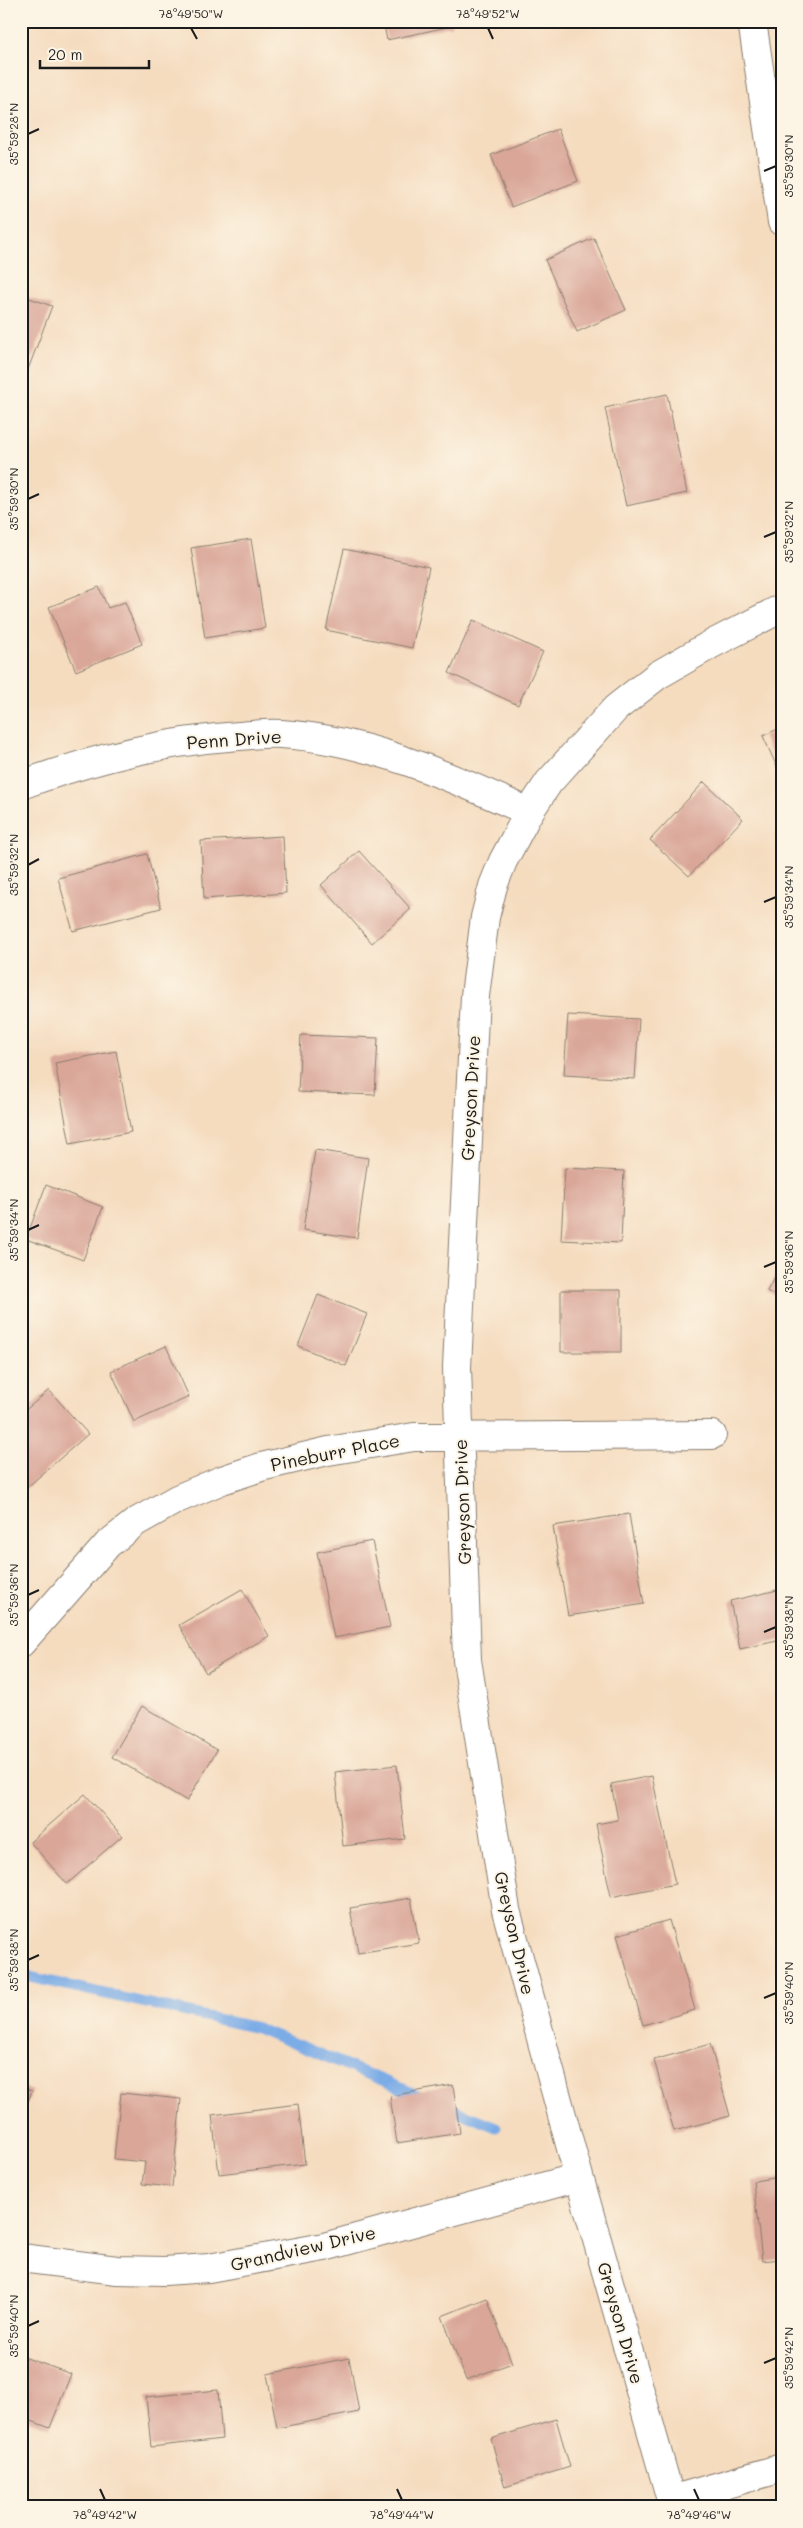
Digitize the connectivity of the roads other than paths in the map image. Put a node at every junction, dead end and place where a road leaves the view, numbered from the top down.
1 (752, 21) edge
2 (782, 222) edge
3 (782, 608) edge
4 (21, 785) edge
5 (529, 812) junction
6 (460, 1435) junction
7 (712, 1435) dead end
8 (21, 1643) edge
9 (579, 2177) junction
10 (21, 2258) edge
11 (782, 2468) edge
12 (672, 2503) edge

1 - 2 street
3 - 5 street, Greyson Drive
4 - 5 street, Penn Drive
5 - 6 street, Greyson Drive
6 - 7 street, Pineburr Place
6 - 8 street, Pineburr Place
6 - 9 street, Greyson Drive
9 - 10 street, Grandview Drive
9 - 12 street, Greyson Drive
11 - 12 street

